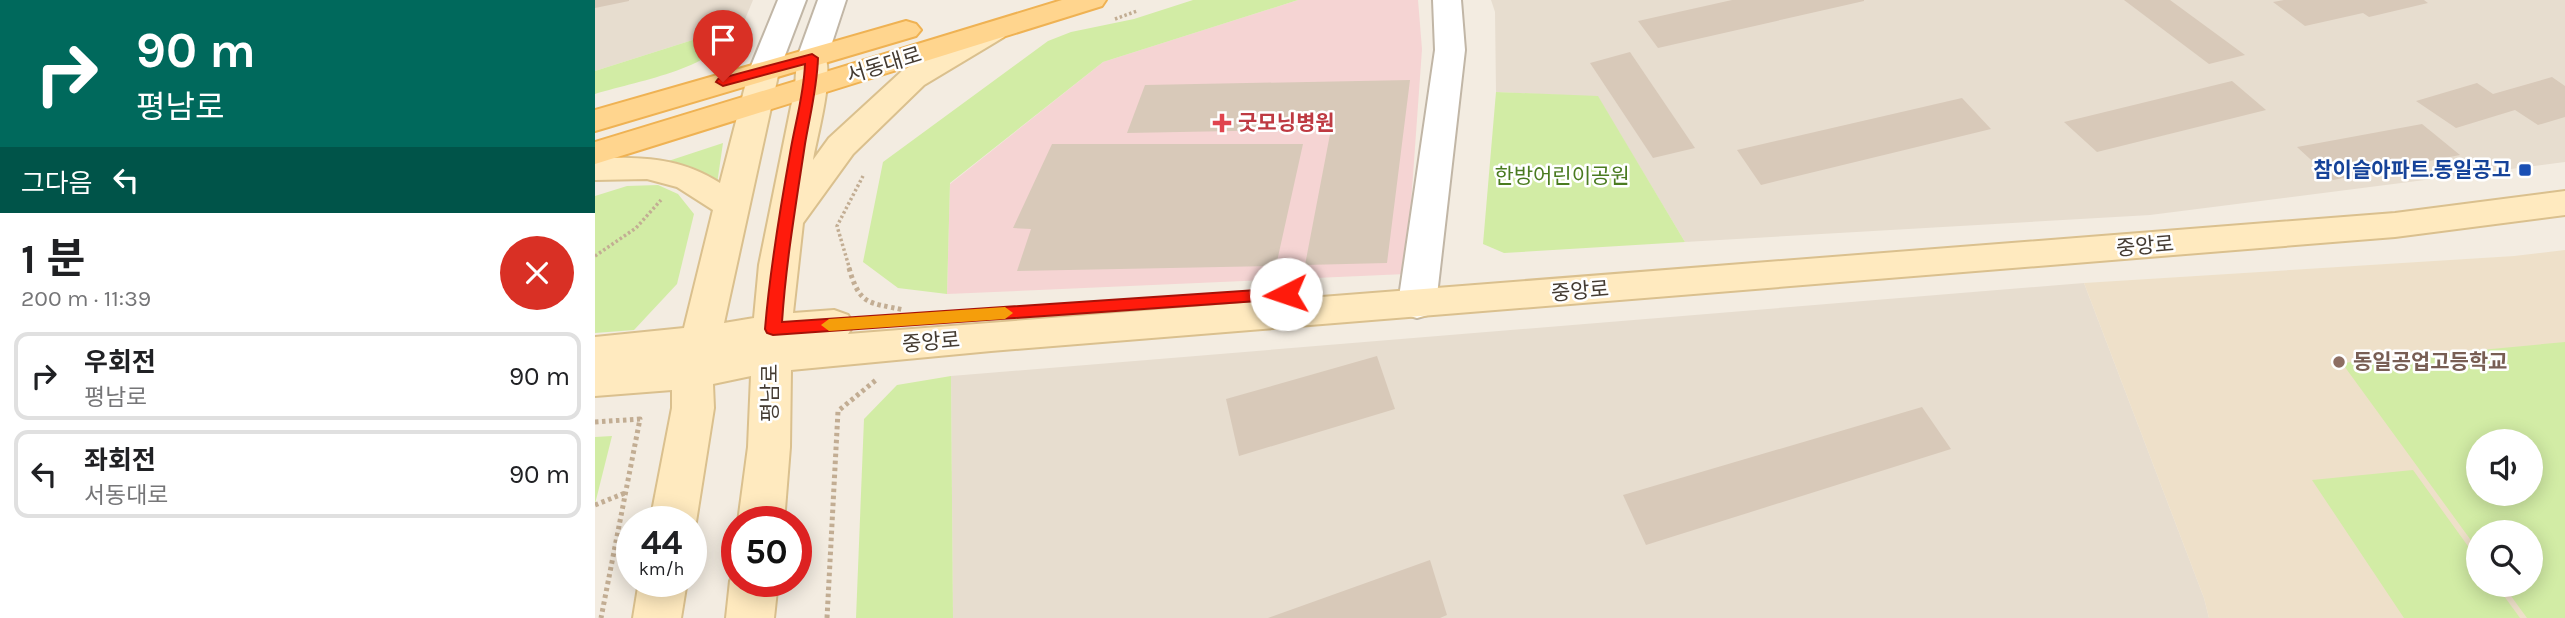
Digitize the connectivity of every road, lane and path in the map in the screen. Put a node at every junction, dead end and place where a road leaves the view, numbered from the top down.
1 (792, 0) edge
2 (832, 0) edge
3 (1006, 0) edge
4 (1092, 0) edge
5 (1447, 0) edge
6 (993, 31) junction
7 (811, 73) junction
8 (760, 88) junction
9 (595, 121) edge
10 (595, 153) edge
11 (867, 167) dead end
12 (595, 169) edge
13 (2565, 179) edge
14 (651, 196) dead end
15 (2565, 203) edge
16 (731, 206) junction
17 (785, 221) junction
18 (595, 256) edge
19 (1418, 294) junction
20 (909, 332) junction
21 (771, 343) junction
22 (595, 352) edge
23 (696, 357) junction
24 (595, 380) edge
25 (595, 422) edge
26 (626, 493) junction
27 (595, 505) edge
28 (677, 506) edge
29 (763, 506) edge
30 (660, 597) edge
31 (752, 597) edge
32 (601, 618) edge
33 (657, 618) edge
34 (750, 618) edge
35 (827, 618) edge

1 - 8 street
2 - 7 street
3 - 7 main road, 서동대로
4 - 6 main road, 서동대로
5 - 19 street
6 - 7 main road, 서동대로
6 - 17 main road
7 - 8 main road, 서동대로
7 - 17 main road, 평남로
8 - 9 main road, 서동대로
8 - 10 main road, 서동대로
8 - 16 main road
11 - 20 path
12 - 16 main road
13 - 19 main road, 중앙로
14 - 18 path
15 - 19 main road, 중앙로
16 - 23 main road
17 - 21 main road, 평남로
19 - 20 main road, 중앙로
20 - 21 main road, 중앙로
20 - 35 path
21 - 23 main road, 중앙로
21 - 29 main road, 평남로
22 - 23 main road, 중앙로
23 - 24 main road, 중앙로
23 - 28 main road
25 - 26 path
26 - 27 path
26 - 32 path
30 - 33 main road
31 - 34 main road

